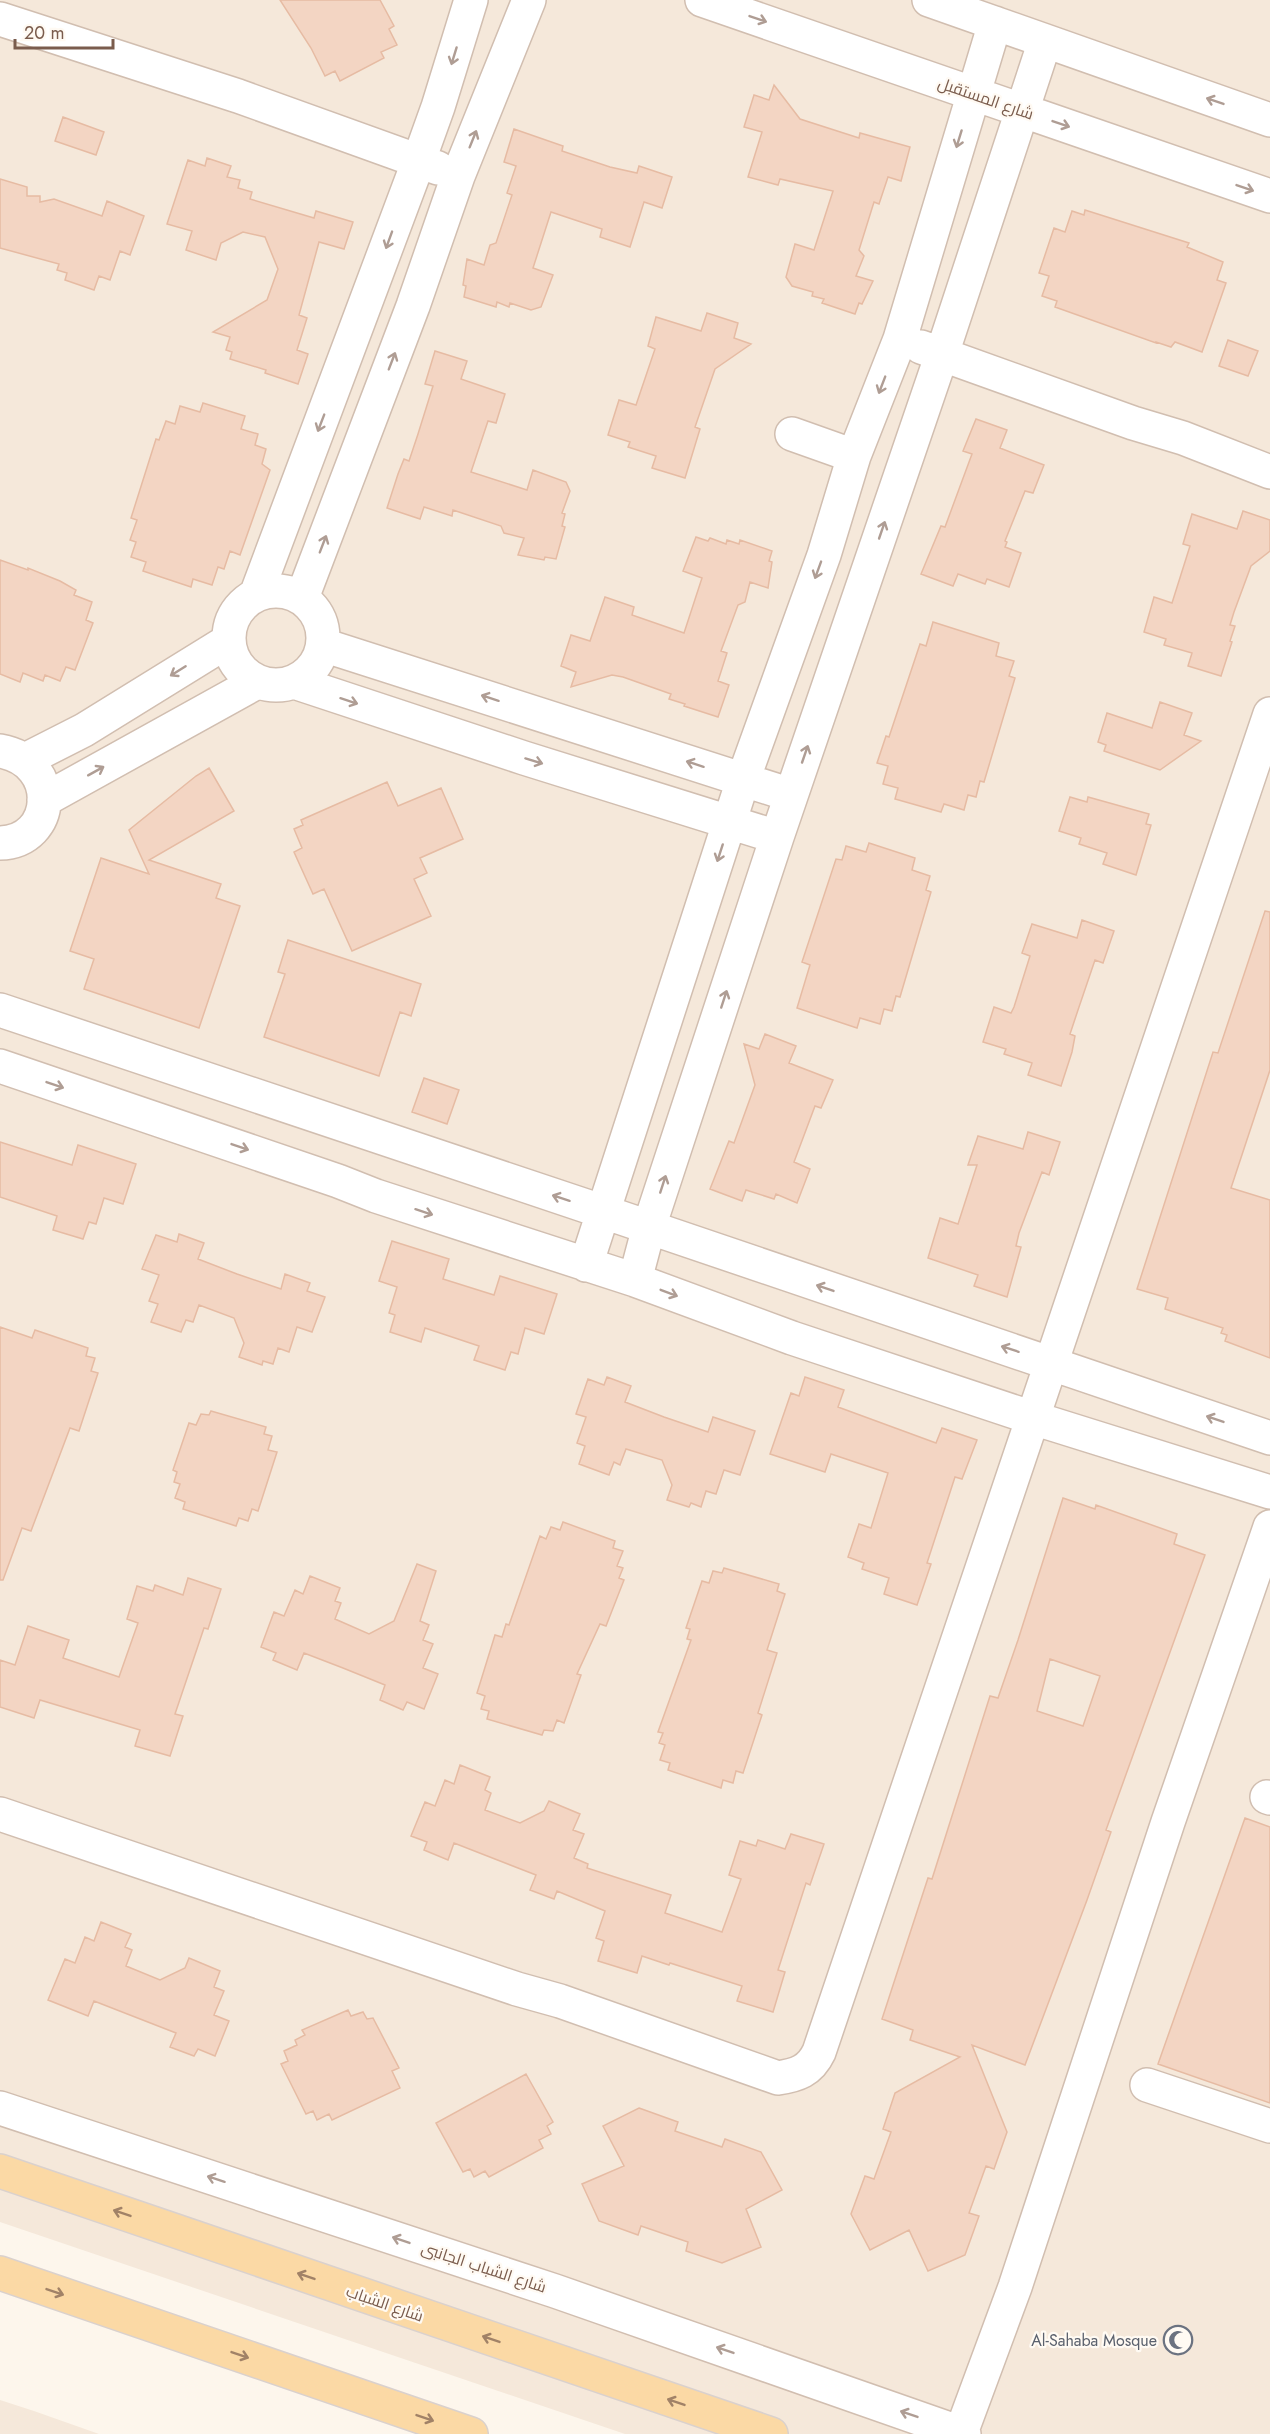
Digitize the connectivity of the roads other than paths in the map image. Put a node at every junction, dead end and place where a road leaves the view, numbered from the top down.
1 (471, 0) edge
2 (529, 0) edge
3 (702, 0) edge
4 (929, 0) edge
5 (0, 19) edge
6 (995, 23) junction
7 (1045, 41) junction
8 (973, 93) junction
9 (1021, 111) junction
10 (1270, 120) edge
11 (419, 160) junction
12 (458, 176) junction
13 (1270, 196) edge
14 (900, 339) junction
15 (942, 354) junction
16 (792, 434) dead end
17 (854, 456) junction
18 (1270, 472) edge
19 (256, 595) junction
20 (302, 598) junction
21 (228, 641) junction
22 (323, 645) junction
23 (257, 682) junction
24 (294, 682) junction
25 (1270, 714) edge
26 (13, 755) edge
27 (743, 780) junction
28 (791, 795) junction
29 (44, 800) junction
30 (730, 822) junction
31 (777, 837) junction
32 (0, 843) edge
33 (0, 1010) edge
34 (0, 1066) edge
35 (604, 1212) junction
36 (649, 1227) junction
37 (586, 1265) junction
38 (635, 1280) junction
39 (1052, 1363) junction
40 (1033, 1418) junction
41 (1270, 1438) edge
42 (1270, 1492) edge
43 (1270, 1527) edge
44 (0, 1814) edge
45 (1147, 2085) dead end
46 (0, 2108) edge
47 (1270, 2126) edge
48 (0, 2171) edge
49 (0, 2273) edge
50 (471, 2434) edge
51 (771, 2434) edge
52 (963, 2434) edge

1 -> 11 street
12 -> 2 street
3 -> 8 street, شارع المستقبل
4 - 6 street
5 - 11 street
6 - 7 street
6 - 8 street
7 - 9 street
10 -> 7 street
8 - 9 street, شارع المستقبل
8 -> 14 street
9 -> 13 street, شارع المستقبل
9 - 15 street
11 - 12 street
11 -> 19 street
20 -> 12 street
14 - 15 street
14 -> 17 street
15 - 18 street
28 -> 15 street
16 - 17 street
17 -> 27 street
19 - 20 street
19 - 21 street
20 - 22 street
21 - 23 street
21 -> 26 street
22 - 24 street
27 -> 22 street
23 - 24 street
29 -> 23 street
24 -> 30 street
25 - 39 street
26 - 29 street
27 - 28 street
27 - 30 street
28 - 31 street
29 - 32 street
30 - 31 street
30 -> 35 street
36 -> 31 street
35 -> 33 street
34 -> 37 street
35 - 36 street
35 - 37 street
36 - 38 street
39 -> 36 street
37 - 38 street
38 -> 40 street
39 - 40 street
41 -> 39 street
40 - 42 street
40 - 44 street
43 - 52 street
45 - 47 street
52 -> 46 street, شارع الشباب الجانبى
51 -> 48 main road, شارع الشباب
49 -> 50 main road

